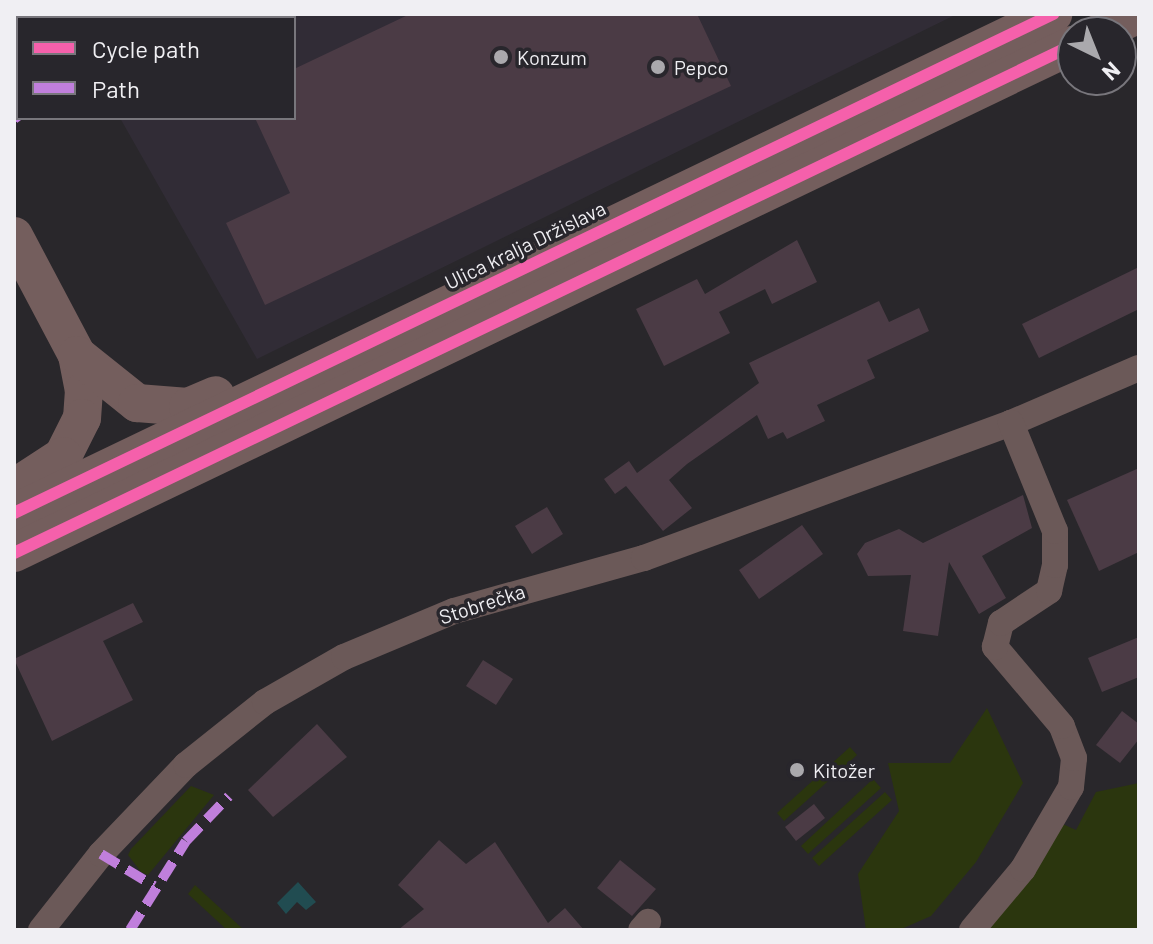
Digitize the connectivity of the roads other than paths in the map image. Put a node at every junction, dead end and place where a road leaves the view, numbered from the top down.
1 (1053, 14) edge
2 (1057, 53) edge
3 (14, 236) edge
4 (77, 355) junction
5 (1139, 368) edge
6 (269, 390) junction
7 (1011, 423) junction
8 (14, 488) edge
9 (14, 513) edge
10 (14, 553) edge
11 (41, 930) edge
12 (972, 930) edge

1 - 6 highway, Ulica kralja Držislava
2 - 10 highway
3 - 4 highway
4 - 6 highway
4 - 8 highway
5 - 7 street, Stobrečka
6 - 9 highway, Ulica kralja Držislava
7 - 11 street, Stobrečka
7 - 12 street

